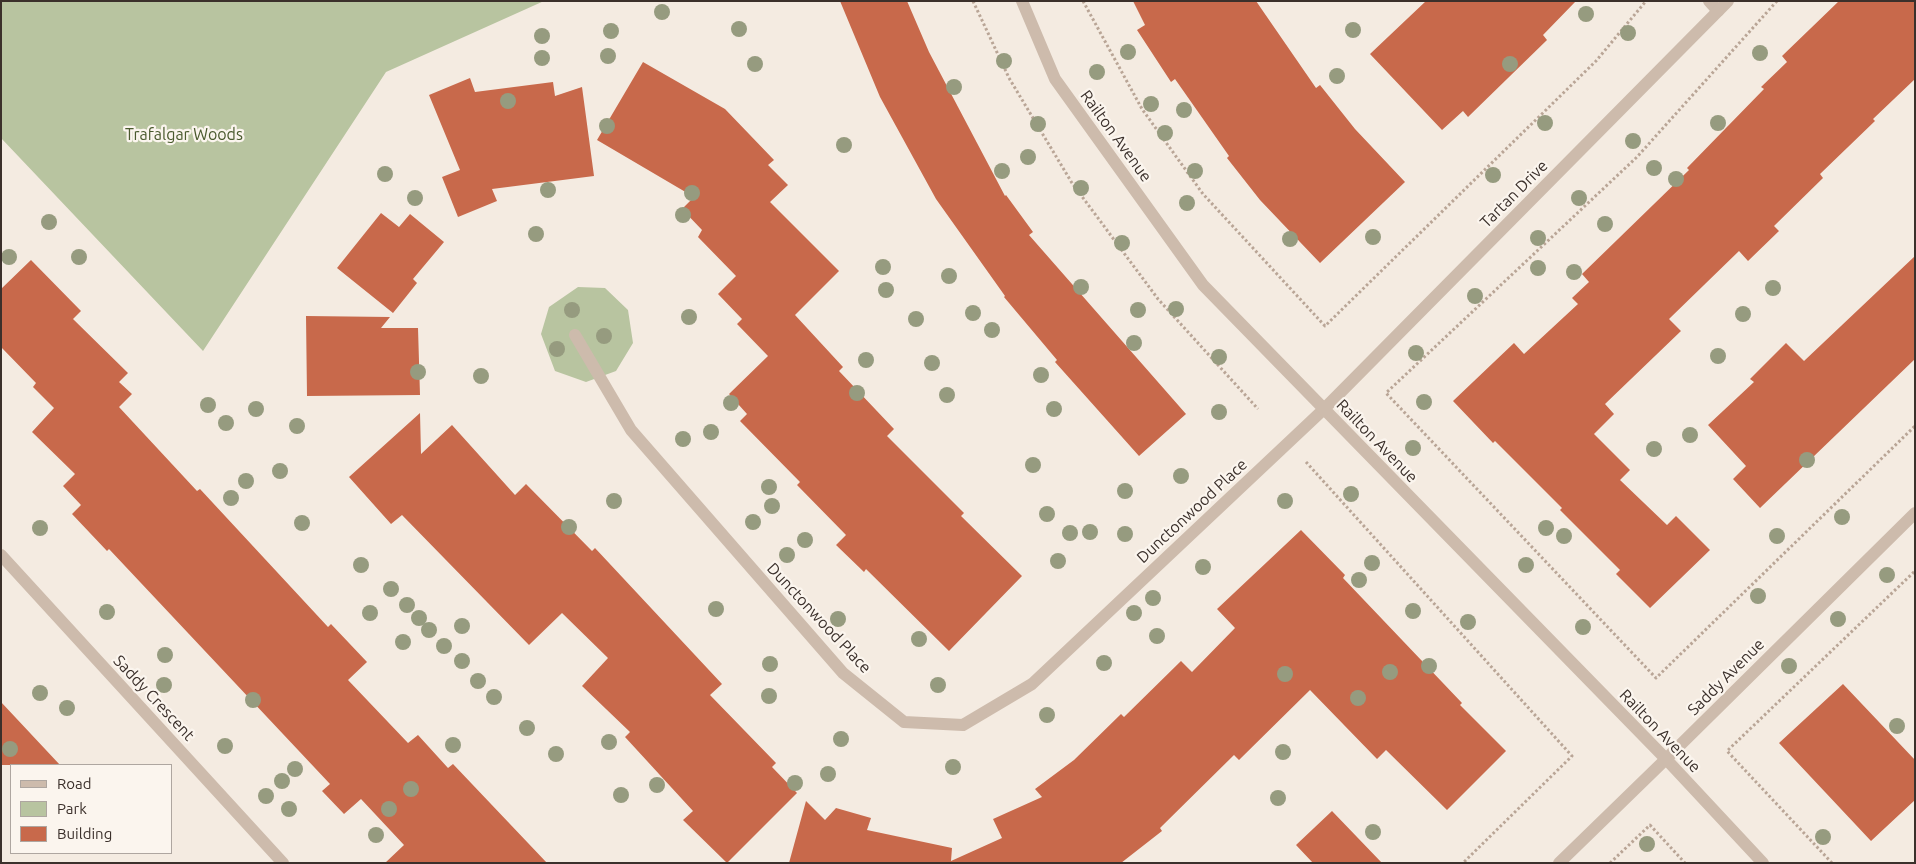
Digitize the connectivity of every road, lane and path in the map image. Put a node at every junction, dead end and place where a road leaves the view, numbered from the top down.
1 (973, 1) edge
2 (1022, 1) edge
3 (1083, 1) edge
4 (1646, 1) edge
5 (1709, 1) edge
6 (1728, 1) edge
7 (1777, 1) edge
8 (1718, 11) junction
9 (575, 335) dead end
10 (1258, 410) dead end
11 (1324, 410) junction
12 (1915, 426) edge
13 (1300, 456) dead end
14 (1915, 513) edge
15 (1, 555) edge
16 (1915, 571) edge
17 (1666, 759) junction
18 (283, 863) edge
19 (1463, 863) edge
20 (1559, 863) edge
21 (1610, 863) edge
22 (1685, 863) edge
23 (1763, 863) edge
24 (1832, 863) edge

1 - 10 path
2 - 11 street, Railton Avenue
3 - 4 path
5 - 8 street
6 - 8 street, Tartan Drive
7 - 12 path
8 - 11 street, Tartan Drive
9 - 11 street, Dunctonwood Place
11 - 17 street, Railton Avenue
13 - 19 path
14 - 17 street, Saddy Avenue
15 - 18 street, Saddy Crescent
16 - 24 path
17 - 20 street, Saddy Avenue
17 - 23 street, Railton Avenue
21 - 22 path

